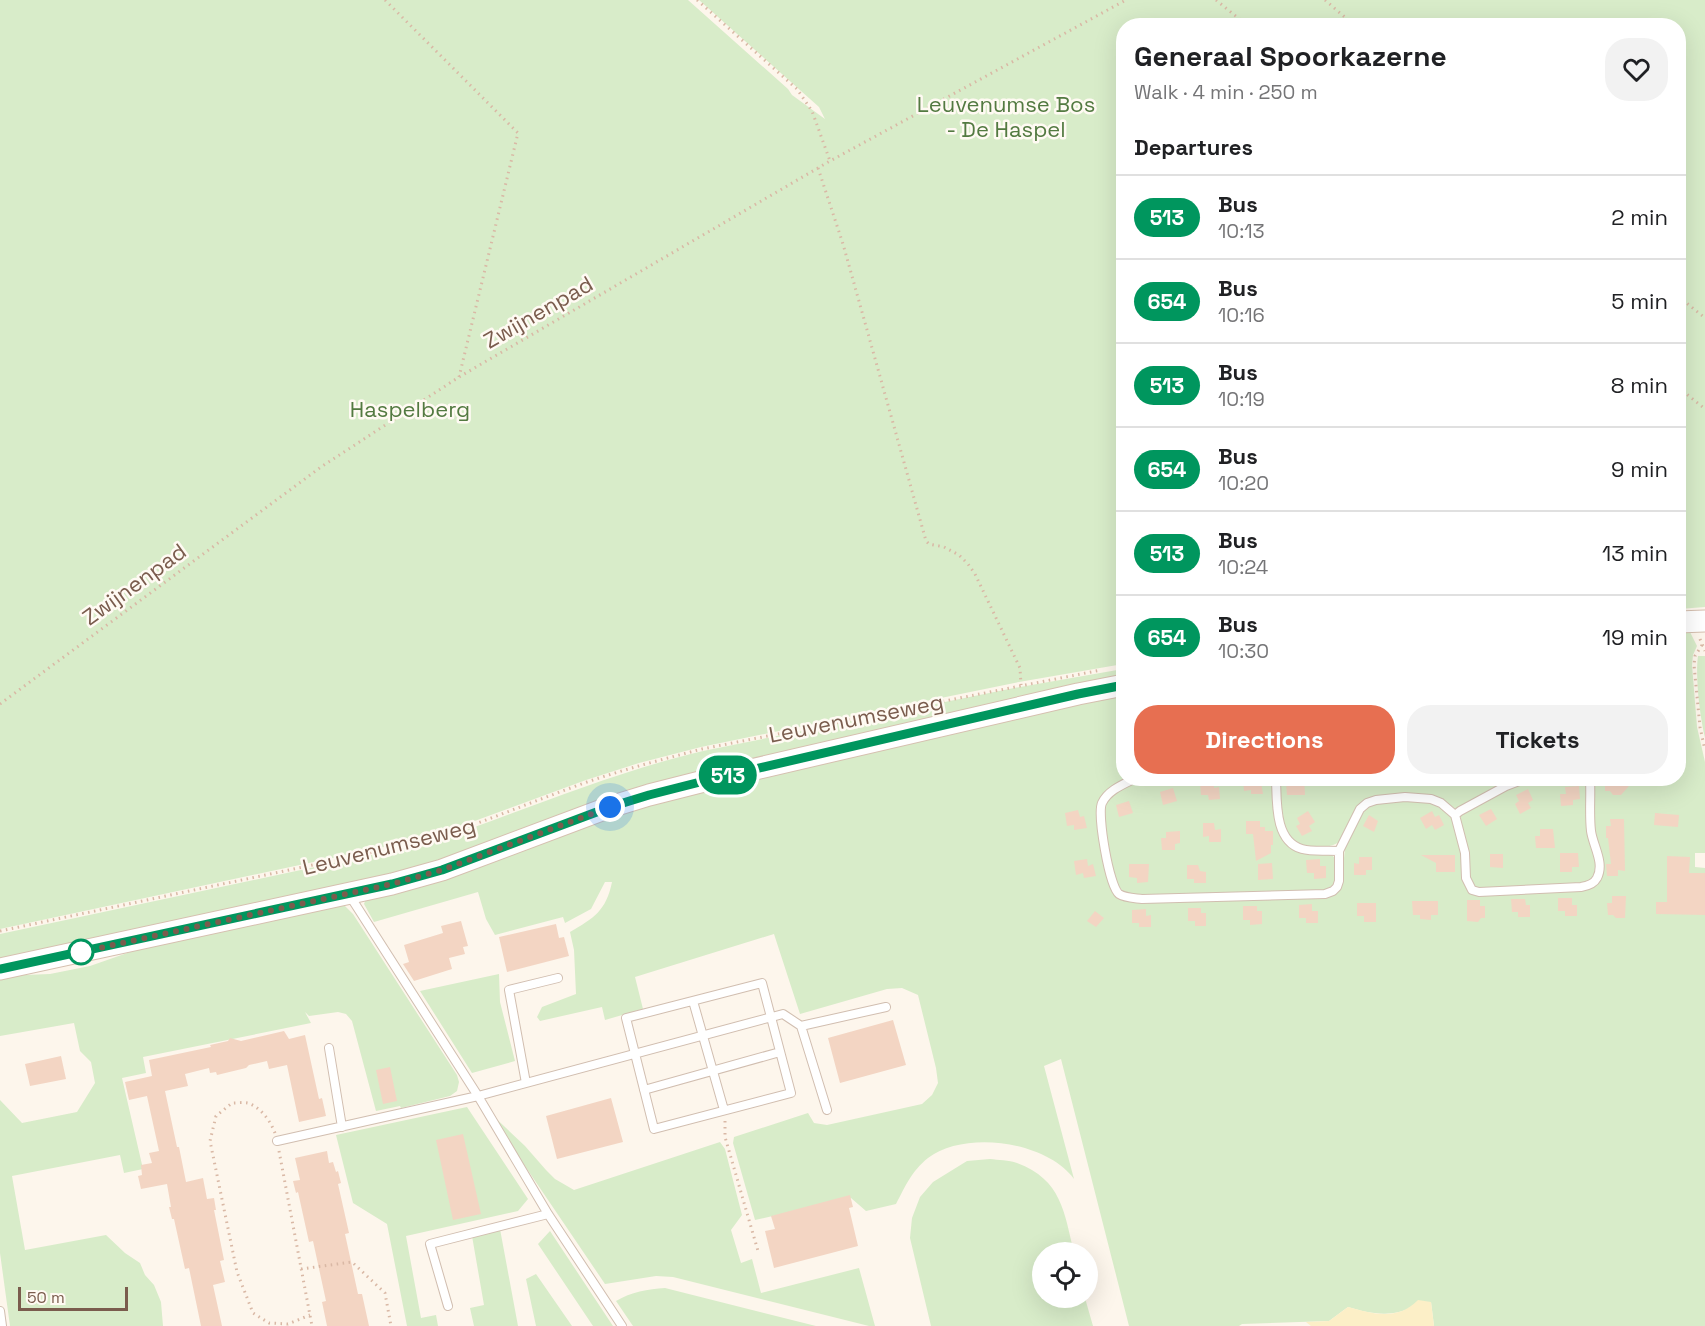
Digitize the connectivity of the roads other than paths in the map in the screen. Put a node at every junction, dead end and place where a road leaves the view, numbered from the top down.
1 (1705, 621) edge
2 (1686, 622) edge
3 (1116, 687) edge
4 (1120, 786) edge
5 (1277, 786) edge
6 (1506, 786) edge
7 (1590, 786) edge
8 (1455, 815) junction
9 (1339, 851) junction
10 (349, 894) junction
11 (0, 969) edge
12 (558, 978) dead end
13 (693, 1001) junction
14 (886, 1007) dead end
15 (771, 1018) junction
16 (801, 1026) junction
17 (703, 1036) junction
18 (328, 1048) dead end
19 (780, 1052) junction
20 (635, 1054) junction
21 (713, 1071) junction
22 (526, 1083) junction
23 (644, 1090) junction
24 (478, 1096) junction
25 (724, 1110) junction
26 (827, 1110) dead end
27 (342, 1126) junction
28 (277, 1141) road end
29 (548, 1214) junction
30 (448, 1306) dead end
31 (0, 1311) edge
32 (2, 1326) edge
33 (622, 1326) edge

1 - 2 main road
3 - 10 main road, Leuvenumseweg
4 - 9 lane
5 - 9 lane
6 - 8 lane
7 - 8 lane
8 - 9 lane
10 - 11 main road, Leuvenumseweg
10 - 24 lane
12 - 22 lane
13 - 15 lane
13 - 17 lane
13 - 20 lane
14 - 16 lane
15 - 16 lane
15 - 17 lane
15 - 19 lane
16 - 26 lane
17 - 20 lane
17 - 21 lane
18 - 27 lane
19 - 21 lane
19 - 25 lane
20 - 22 lane
20 - 23 lane
21 - 23 lane
21 - 25 lane
22 - 24 lane
23 - 25 lane
24 - 27 lane
24 - 29 lane
27 - 28 lane
29 - 30 lane
29 - 33 lane
31 - 32 lane

